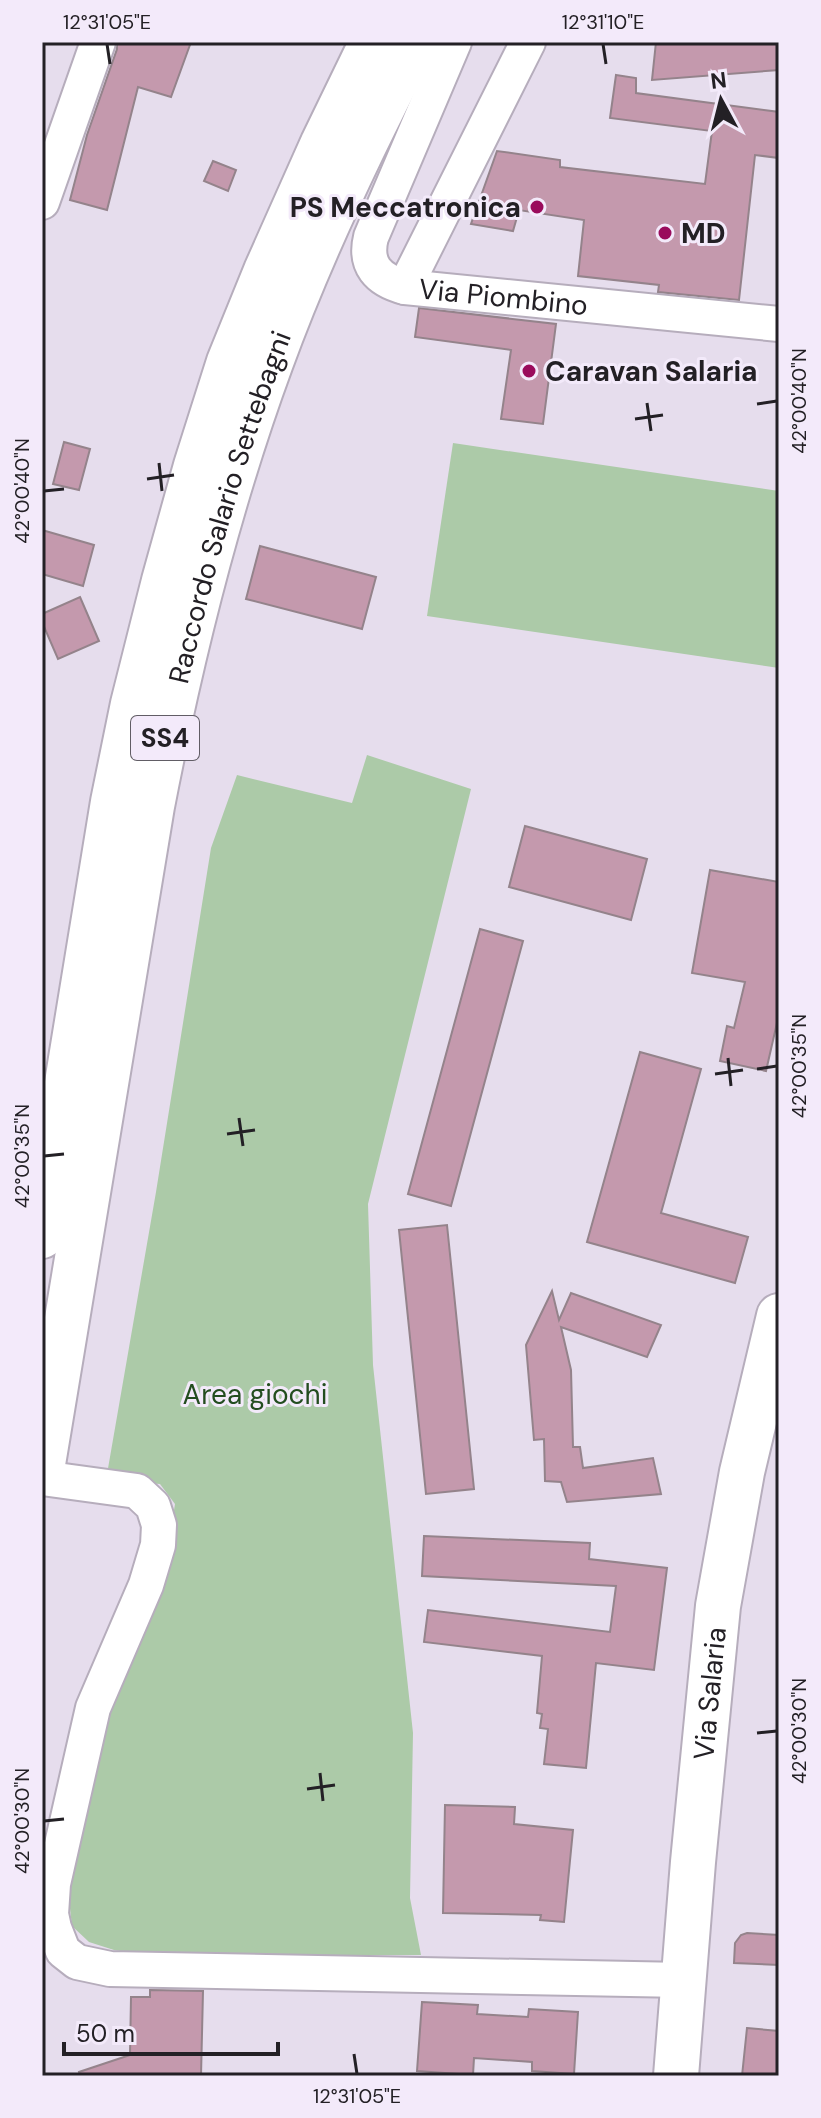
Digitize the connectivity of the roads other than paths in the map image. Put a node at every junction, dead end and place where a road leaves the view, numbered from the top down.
1 (98, 42) edge
2 (372, 42) edge
3 (416, 42) edge
4 (454, 42) edge
5 (528, 42) edge
6 (42, 202) edge
7 (405, 287) junction
8 (779, 324) edge
9 (42, 1236) edge
10 (779, 1316) edge
11 (42, 1470) edge
12 (42, 1478) edge
13 (684, 1980) junction
14 (676, 2076) edge

1 - 6 street
2 - 9 main road, Raccordo Salario Settebagni / SS4
3 - 11 main road, Raccordo Salario Settebagni / SS4
4 - 7 street
5 - 7 street, Via Piombino
7 - 8 street, Via Piombino
10 - 13 main road, Via Salaria
12 - 13 street
13 - 14 main road, Via Salaria

